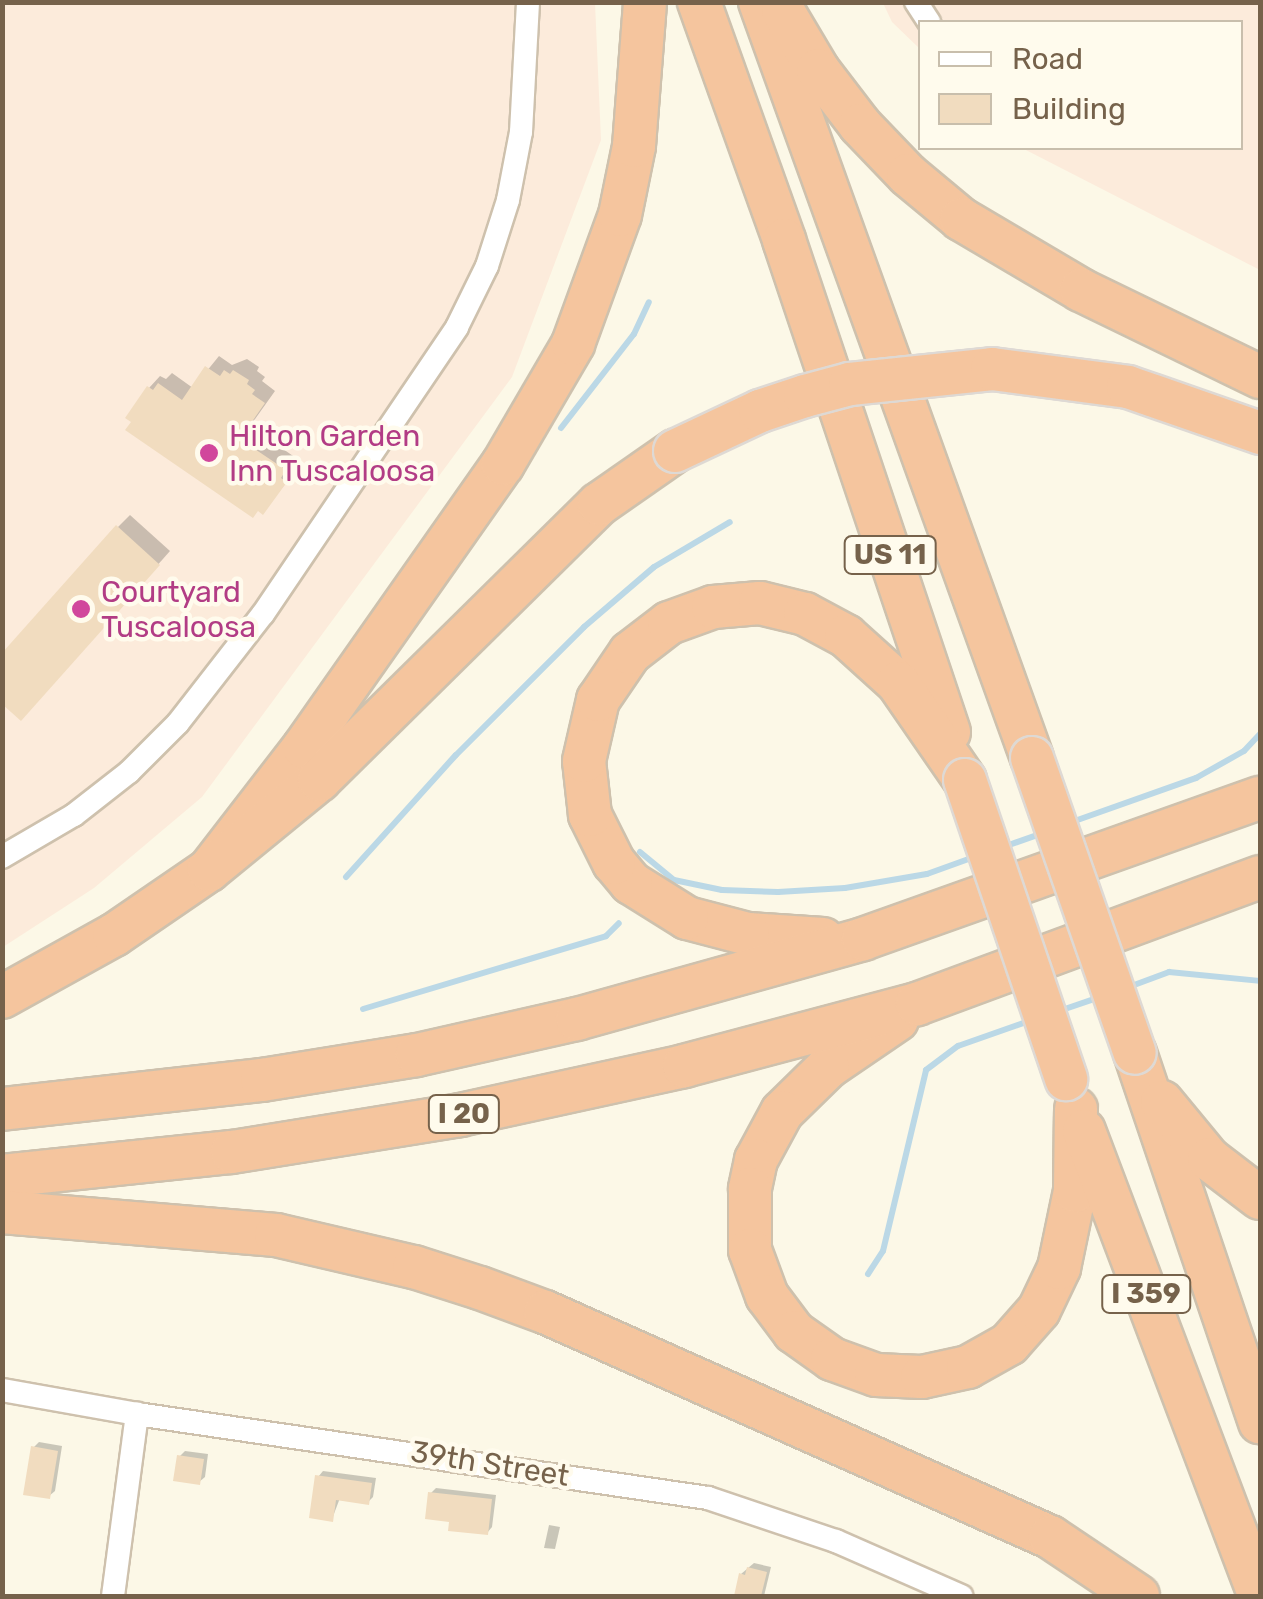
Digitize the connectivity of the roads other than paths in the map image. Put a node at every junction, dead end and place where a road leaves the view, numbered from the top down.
1 (528, 2) edge
2 (645, 2) edge
3 (699, 2) edge
4 (760, 2) edge
5 (778, 2) edge
6 (1260, 377) edge
7 (1260, 434) edge
8 (965, 780) junction
9 (1260, 798) edge
10 (2, 857) edge
11 (209, 870) junction
12 (1254, 883) edge
13 (863, 940) junction
14 (2, 996) edge
15 (918, 1004) junction
16 (1134, 1054) junction
17 (1071, 1094) junction
18 (2, 1108) edge
19 (2, 1176) edge
20 (1260, 1198) edge
21 (2, 1212) edge
22 (2, 1390) edge
23 (137, 1414) junction
24 (1260, 1422) edge
25 (113, 1596) edge
26 (961, 1596) edge
27 (1138, 1596) edge
28 (1260, 1596) edge

1 - 10 street
2 - 11 highway
3 - 8 highway, US 11
4 - 16 highway, US 11, bridge
5 - 6 highway
7 - 11 highway, bridge
8 - 13 highway
8 - 17 highway, I 359, bridge
9 - 13 highway, I 20
11 - 14 highway
12 - 15 highway, I 20
13 - 18 highway, I 20
15 - 17 highway
15 - 19 highway, I 20
16 - 20 highway
16 - 24 highway, US 11
17 - 28 highway, I 359
21 - 27 highway
22 - 23 street, 39th Street
23 - 25 street
23 - 26 street, 39th Street

